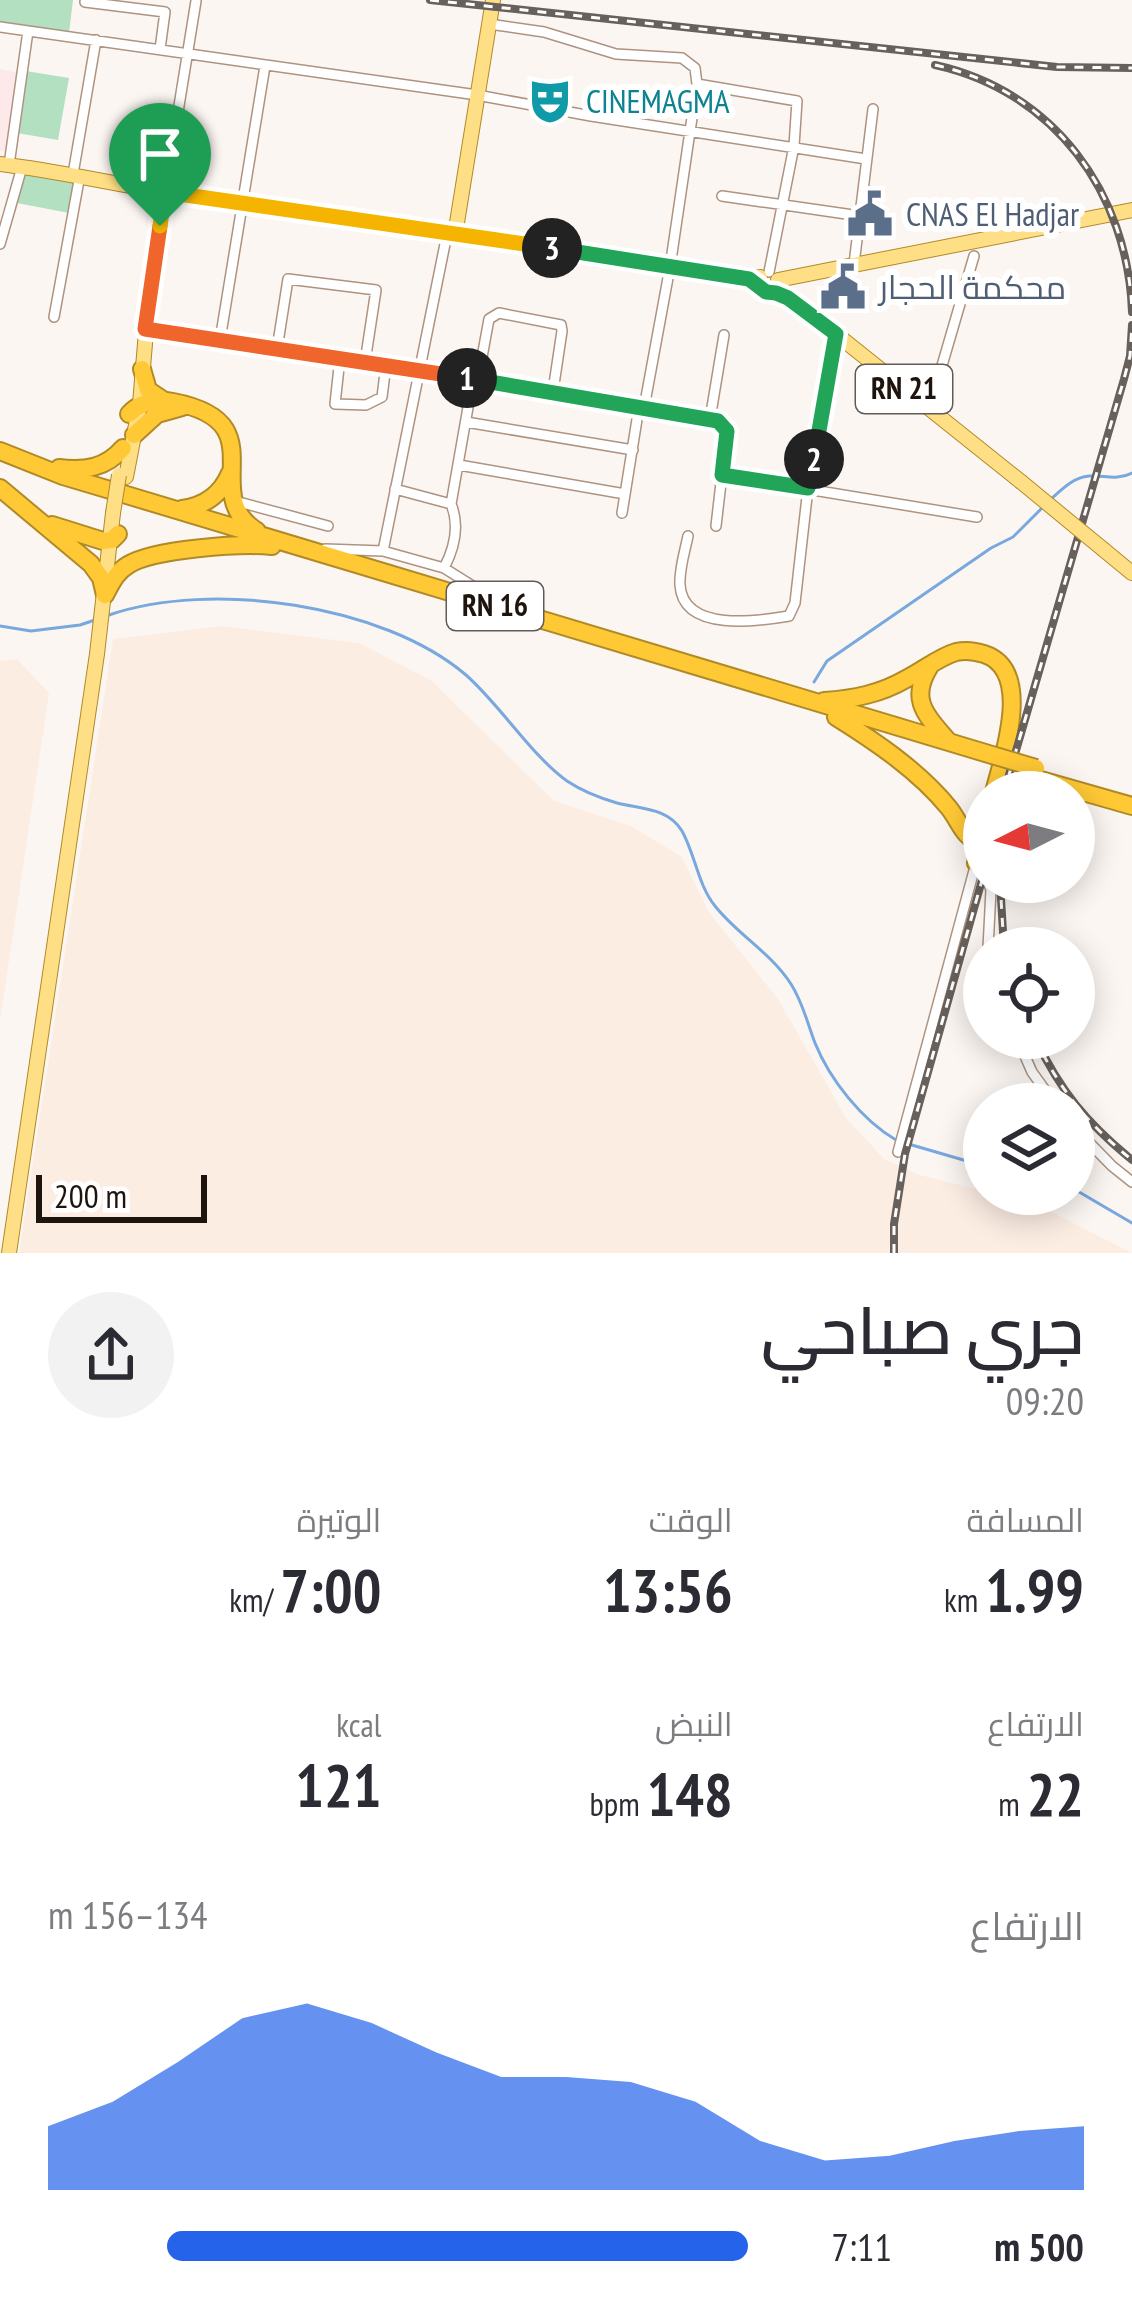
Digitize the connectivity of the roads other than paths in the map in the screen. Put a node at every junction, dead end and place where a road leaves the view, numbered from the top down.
1 (493, 0) edge
2 (196, 1) edge
3 (85, 2) edge
4 (489, 23) junction
5 (0, 28) edge
6 (28, 31) junction
7 (96, 40) junction
8 (160, 49) junction
9 (188, 54) junction
10 (265, 66) junction
11 (697, 84) junction
12 (477, 95) junction
13 (873, 109) dead end
14 (689, 131) junction
15 (794, 146) junction
16 (866, 159) junction
17 (11, 165) edge
18 (76, 174) junction
19 (165, 192) junction
20 (722, 196) dead end
21 (241, 203) junction
22 (784, 204) junction
23 (1132, 210) edge
24 (860, 216) junction
25 (451, 234) junction
26 (0, 244) edge
27 (974, 256) dead end
28 (854, 264) junction
29 (670, 267) junction
30 (769, 283) junction
31 (54, 317) dead end
32 (145, 329) junction
33 (836, 334) junction
34 (724, 335) dead end
35 (220, 340) junction
36 (142, 348) junction
37 (277, 349) junction
38 (340, 358) junction
39 (365, 362) junction
40 (386, 365) junction
41 (142, 369) junction
42 (419, 370) junction
43 (476, 379) junction
44 (553, 391) junction
45 (164, 400) junction
46 (189, 406) junction
47 (641, 407) junction
48 (134, 409) junction
49 (929, 410) junction
50 (710, 419) junction
51 (466, 422) junction
52 (129, 442) junction
53 (633, 450) junction
54 (0, 451) edge
55 (0, 460) edge
56 (459, 465) junction
57 (38, 466) junction
58 (232, 467) junction
59 (722, 475) junction
60 (0, 488) edge
61 (808, 488) junction
62 (395, 489) junction
63 (626, 494) junction
64 (233, 500) junction
65 (451, 504) junction
66 (21, 505) junction
67 (172, 509) junction
68 (622, 513) dead end
69 (977, 517) dead end
70 (328, 526) dead end
71 (716, 526) dead end
72 (688, 536) dead end
73 (113, 539) junction
74 (271, 542) junction
75 (304, 549) junction
76 (382, 551) junction
77 (148, 557) junction
78 (444, 568) junction
79 (1132, 573) edge
80 (105, 597) junction
81 (509, 610) junction
82 (930, 666) junction
83 (816, 701) junction
84 (836, 717) junction
85 (949, 742) junction
86 (991, 759) junction
87 (999, 771) edge
88 (1132, 801) edge
89 (963, 830) edge
90 (974, 903) edge
91 (1095, 1149) edge
92 (898, 1152) dead end
93 (1132, 1182) edge
94 (9, 1253) edge

1 - 4 main road
2 - 9 street
3 - 8 street
4 - 11 street
4 - 12 main road
5 - 6 street
6 - 7 street
6 - 17 street
7 - 8 street
7 - 18 street
8 - 9 street
9 - 10 street
9 - 19 street
10 - 12 street
10 - 21 street
11 - 14 street
11 - 15 street
12 - 14 street
12 - 25 main road
13 - 16 street
14 - 15 street
14 - 29 street
15 - 16 street
15 - 22 street
16 - 24 street
17 - 18 main road
17 - 26 street
18 - 19 main road
18 - 31 street
19 - 21 main road
19 - 32 main road
20 - 22 street
21 - 25 main road
21 - 35 street
22 - 24 street
22 - 30 street
23 - 28 main road
24 - 28 street
25 - 29 main road
25 - 42 street
27 - 49 street
28 - 30 main road
29 - 30 main road
29 - 47 street
30 - 33 main road, RN 21
32 - 35 street
32 - 36 main road
33 - 49 main road, RN 21
33 - 61 street
34 - 50 street
35 - 37 street
36 - 41 main road
36 - 48 main road
37 - 38 street
37 - 39 street
38 - 39 street
38 - 40 street
39 - 40 street
40 - 42 street
41 - 45 highway
41 - 48 main road
42 - 43 street
42 - 62 street
43 - 44 street
43 - 44 street
43 - 51 street
44 - 47 street
45 - 46 highway
45 - 48 highway
46 - 52 highway
46 - 58 highway
47 - 50 street
47 - 53 street
48 - 52 main road
49 - 79 main road, RN 21, bridge
50 - 59 street
51 - 53 street
51 - 56 street
52 - 57 highway
52 - 73 main road, bridge
53 - 63 street
54 - 57 highway, RN 16
55 - 74 highway, RN 16
56 - 63 street
56 - 65 street
57 - 67 highway, RN 16
58 - 64 highway
58 - 67 highway
59 - 61 street
59 - 71 street
60 - 66 highway
61 - 69 street
61 - 72 street
62 - 65 street
62 - 76 street
63 - 68 street
64 - 70 street
64 - 74 highway
65 - 78 street
66 - 73 highway
66 - 80 highway
67 - 74 highway, RN 16
73 - 77 highway
73 - 80 main road
74 - 75 highway, RN 16
74 - 77 highway
74 - 84 highway, RN 16
75 - 76 street
75 - 81 highway, RN 16
76 - 78 street
77 - 80 highway
78 - 81 street
80 - 94 main road
81 - 83 highway, RN 16
82 - 83 highway
82 - 85 highway
82 - 87 highway
83 - 85 highway, RN 16
84 - 86 highway, RN 16
84 - 89 highway
85 - 86 highway, RN 16
86 - 88 highway, RN 16
90 - 92 street
91 - 93 street

